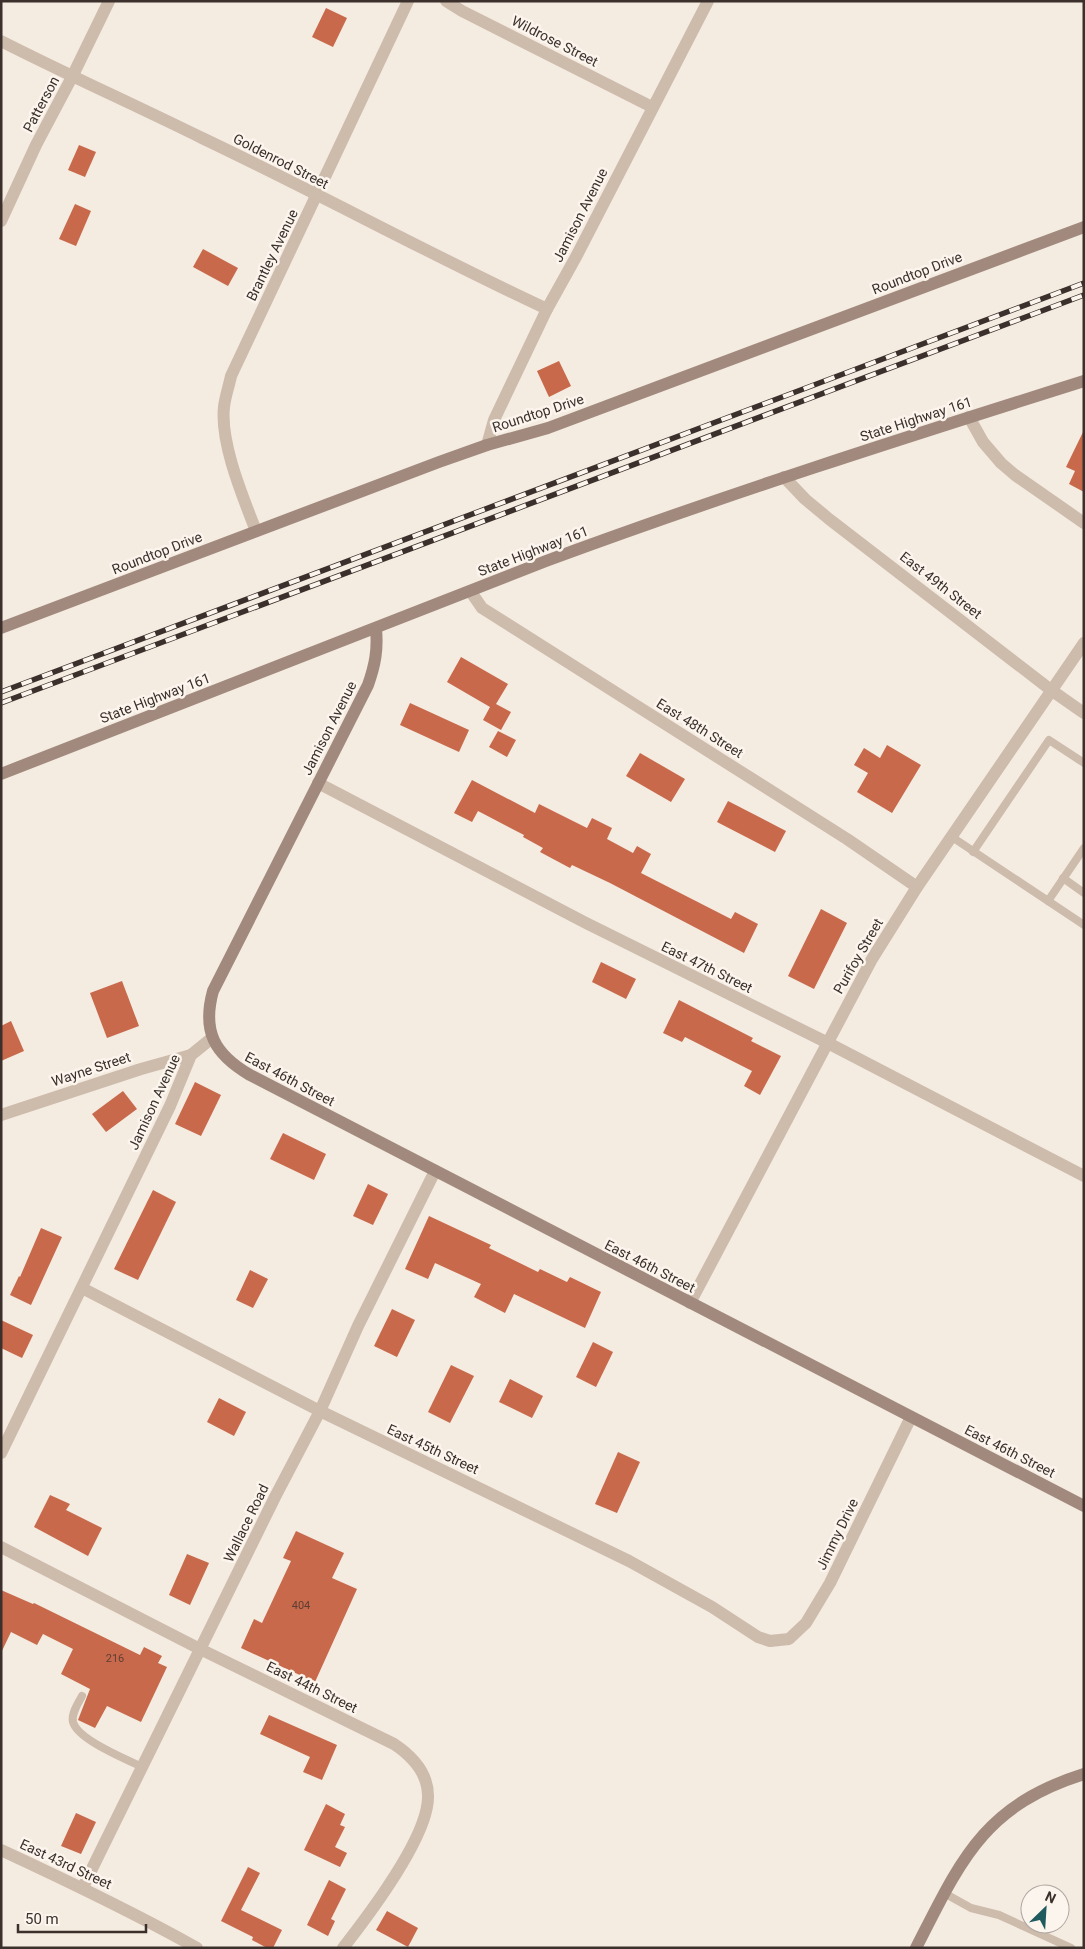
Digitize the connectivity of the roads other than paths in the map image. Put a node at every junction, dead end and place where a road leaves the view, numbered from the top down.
1 (109, 1) edge
2 (408, 1) edge
3 (446, 1) edge
4 (708, 1) edge
5 (1, 41) edge
6 (72, 77) junction
7 (652, 107) junction
8 (318, 196) junction
9 (1, 221) edge
10 (1084, 227) edge
11 (547, 309) junction
12 (1084, 381) edge
13 (969, 417) junction
14 (487, 445) junction
15 (784, 477) junction
16 (1084, 523) edge
17 (256, 531) junction
18 (471, 592) junction
19 (1, 628) edge
20 (376, 629) junction
21 (1084, 643) edge
22 (1051, 690) junction
23 (1084, 713) edge
24 (1084, 764) edge
25 (1, 774) edge
26 (318, 783) junction
27 (952, 837) junction
28 (1084, 848) edge
29 (973, 852) junction
30 (1063, 878) junction
31 (917, 887) junction
32 (1084, 892) edge
33 (1048, 900) junction
34 (1084, 925) edge
35 (212, 1038) junction
36 (826, 1042) junction
37 (191, 1055) junction
38 (1, 1115) edge
39 (434, 1171) junction
40 (1084, 1176) edge
41 (82, 1288) junction
42 (690, 1303) junction
43 (320, 1411) junction
44 (911, 1417) junction
45 (1, 1454) edge
46 (1084, 1506) edge
47 (1, 1547) edge
48 (770, 1641) joint
49 (200, 1649) junction
50 (82, 1696) dead end
51 (142, 1767) junction
52 (1084, 1774) edge
53 (1, 1850) edge
54 (83, 1887) junction
55 (944, 1893) junction
56 (198, 1948) edge
57 (343, 1948) edge
58 (916, 1948) edge
59 (1071, 1948) edge

1 - 6 street, Patterson
2 - 8 street, Brantley Avenue
3 - 7 street, Wildrose Street
4 - 7 street, Jamison Avenue
5 - 6 street, Goldenrod Street
6 - 8 street, Goldenrod Street
6 - 9 street, Patterson
7 - 11 street, Jamison Avenue
8 - 11 street, Goldenrod Street
8 - 17 street, Brantley Avenue
10 - 14 street, Roundtop Drive
11 - 14 street, Jamison Avenue
12 - 13 street, State Highway 161
13 - 15 street, State Highway 161
13 - 16 street
14 - 17 street, Roundtop Drive
15 - 18 street, State Highway 161
15 - 22 street, East 49th Street
17 - 19 street, Roundtop Drive
18 - 20 street, State Highway 161
18 - 31 street, East 48th Street
20 - 25 street, State Highway 161
20 - 26 street, Jamison Avenue
21 - 22 street, Purifoy Street
22 - 23 street, East 49th Street
22 - 27 street, Purifoy Street
24 - 29 lane
26 - 35 street, Jamison Avenue
26 - 36 street, East 47th Street
27 - 29 lane
27 - 31 street, Purifoy Street
28 - 30 lane
29 - 33 lane
30 - 32 lane
30 - 33 lane
31 - 36 street, Purifoy Street
33 - 34 lane
35 - 37 street, Jamison Avenue
35 - 39 street, East 46th Street
36 - 40 street, East 47th Street
36 - 42 street, Purifoy Street
37 - 38 street, Wayne Street
37 - 41 street, Jamison Avenue
39 - 42 street, East 46th Street
39 - 43 street, Wallace Road
41 - 43 street, East 45th Street
41 - 45 street, Jamison Avenue
42 - 44 street, East 46th Street
43 - 48 street, East 45th Street
43 - 49 street, Wallace Road
44 - 46 street, East 46th Street
44 - 48 street, Jimmy Drive
47 - 49 street, East 44th Street
49 - 51 street, Wallace Road
49 - 57 street, East 44th Street
50 - 51 lane
51 - 54 street, Wallace Road
52 - 55 street
53 - 54 street, East 43rd Street
54 - 56 street, East 43rd Street
55 - 58 street
55 - 59 lane

